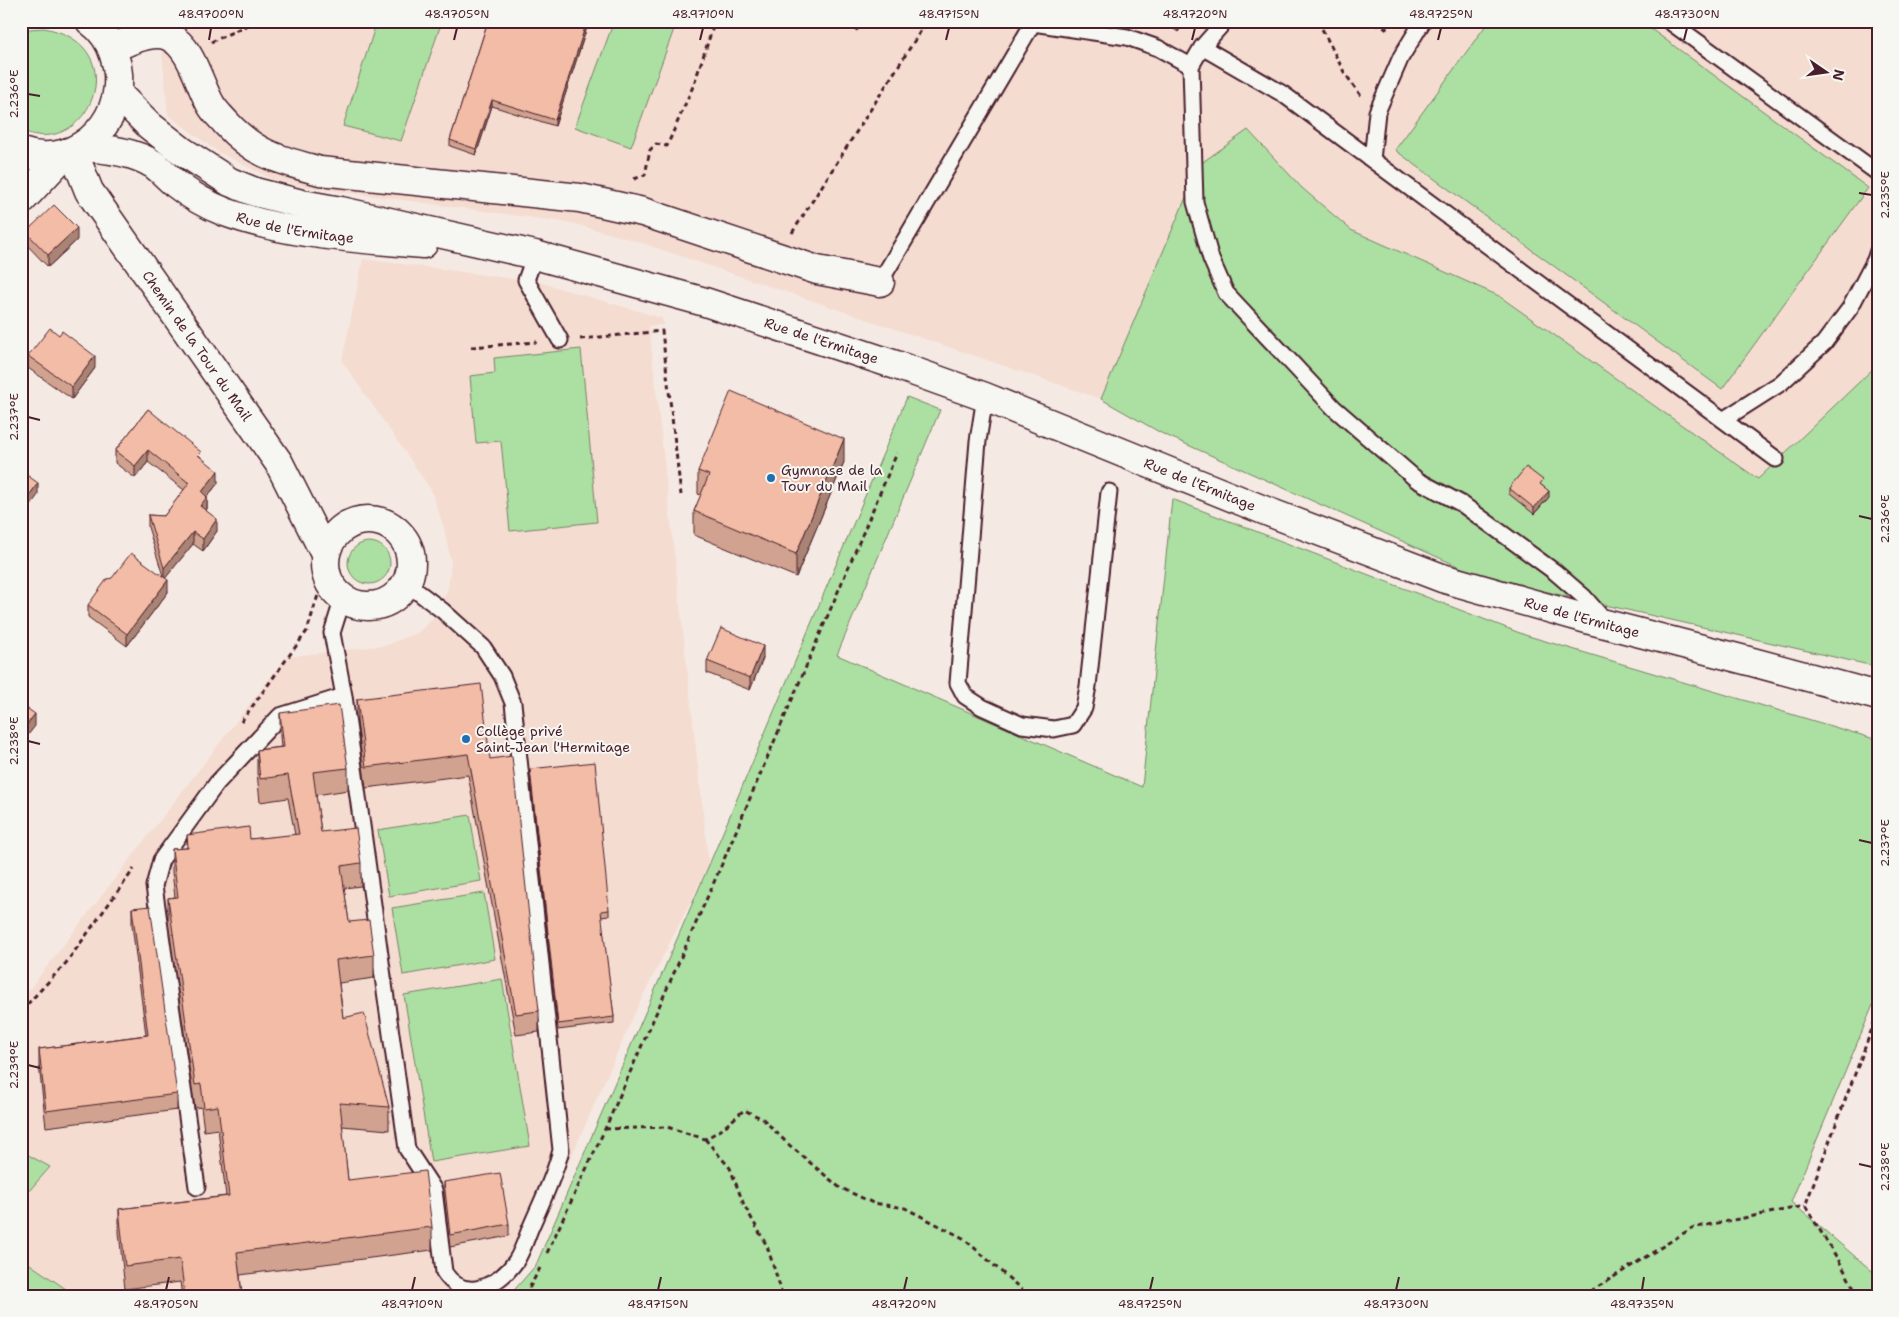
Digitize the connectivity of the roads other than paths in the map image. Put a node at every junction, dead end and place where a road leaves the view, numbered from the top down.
1 (90, 21) edge
2 (1225, 21) edge
3 (1423, 21) edge
4 (1669, 21) edge
5 (1033, 22) edge
6 (1202, 47) junction
7 (112, 48) junction
8 (1191, 66) junction
9 (118, 94) junction
10 (73, 150) junction
11 (21, 152) edge
12 (1372, 160) junction
13 (1878, 173) edge
14 (21, 201) edge
15 (1878, 251) edge
16 (532, 254) junction
17 (880, 282) joint
18 (560, 340) dead end
19 (985, 397) junction
20 (1723, 420) junction
21 (1776, 459) dead end
22 (1109, 492) dead end
23 (301, 505) junction
24 (353, 522) junction
25 (325, 554) junction
26 (406, 583) junction
27 (343, 598) junction
28 (1609, 625) junction
29 (344, 696) junction
30 (1878, 696) edge
31 (197, 1187) dead end
32 (470, 1293) edge

1 - 7 street
2 - 6 lane
3 - 12 lane
4 - 13 lane
5 - 8 lane
5 - 17 lane
6 - 8 lane
6 - 12 lane
7 - 9 street
7 - 17 street
8 - 28 lane
9 - 10 street
9 - 16 street, Rue de l'Ermitage
10 - 11 street, Rue de l'Ermitage
10 - 14 street
10 - 16 street, Rue de l'Ermitage
10 - 23 street, Chemin de la Tour du Mail
12 - 20 lane
15 - 20 lane
16 - 18 lane
16 - 19 street, Rue de l'Ermitage
19 - 22 lane
19 - 28 street, Rue de l'Ermitage
20 - 21 lane
23 - 24 street
23 - 25 street, Chemin de la Tour du Mail
24 - 25 street
24 - 26 street
25 - 27 street
26 - 27 street
26 - 32 lane
27 - 29 lane
28 - 30 street, Rue de l'Ermitage
29 - 31 lane
29 - 32 lane

